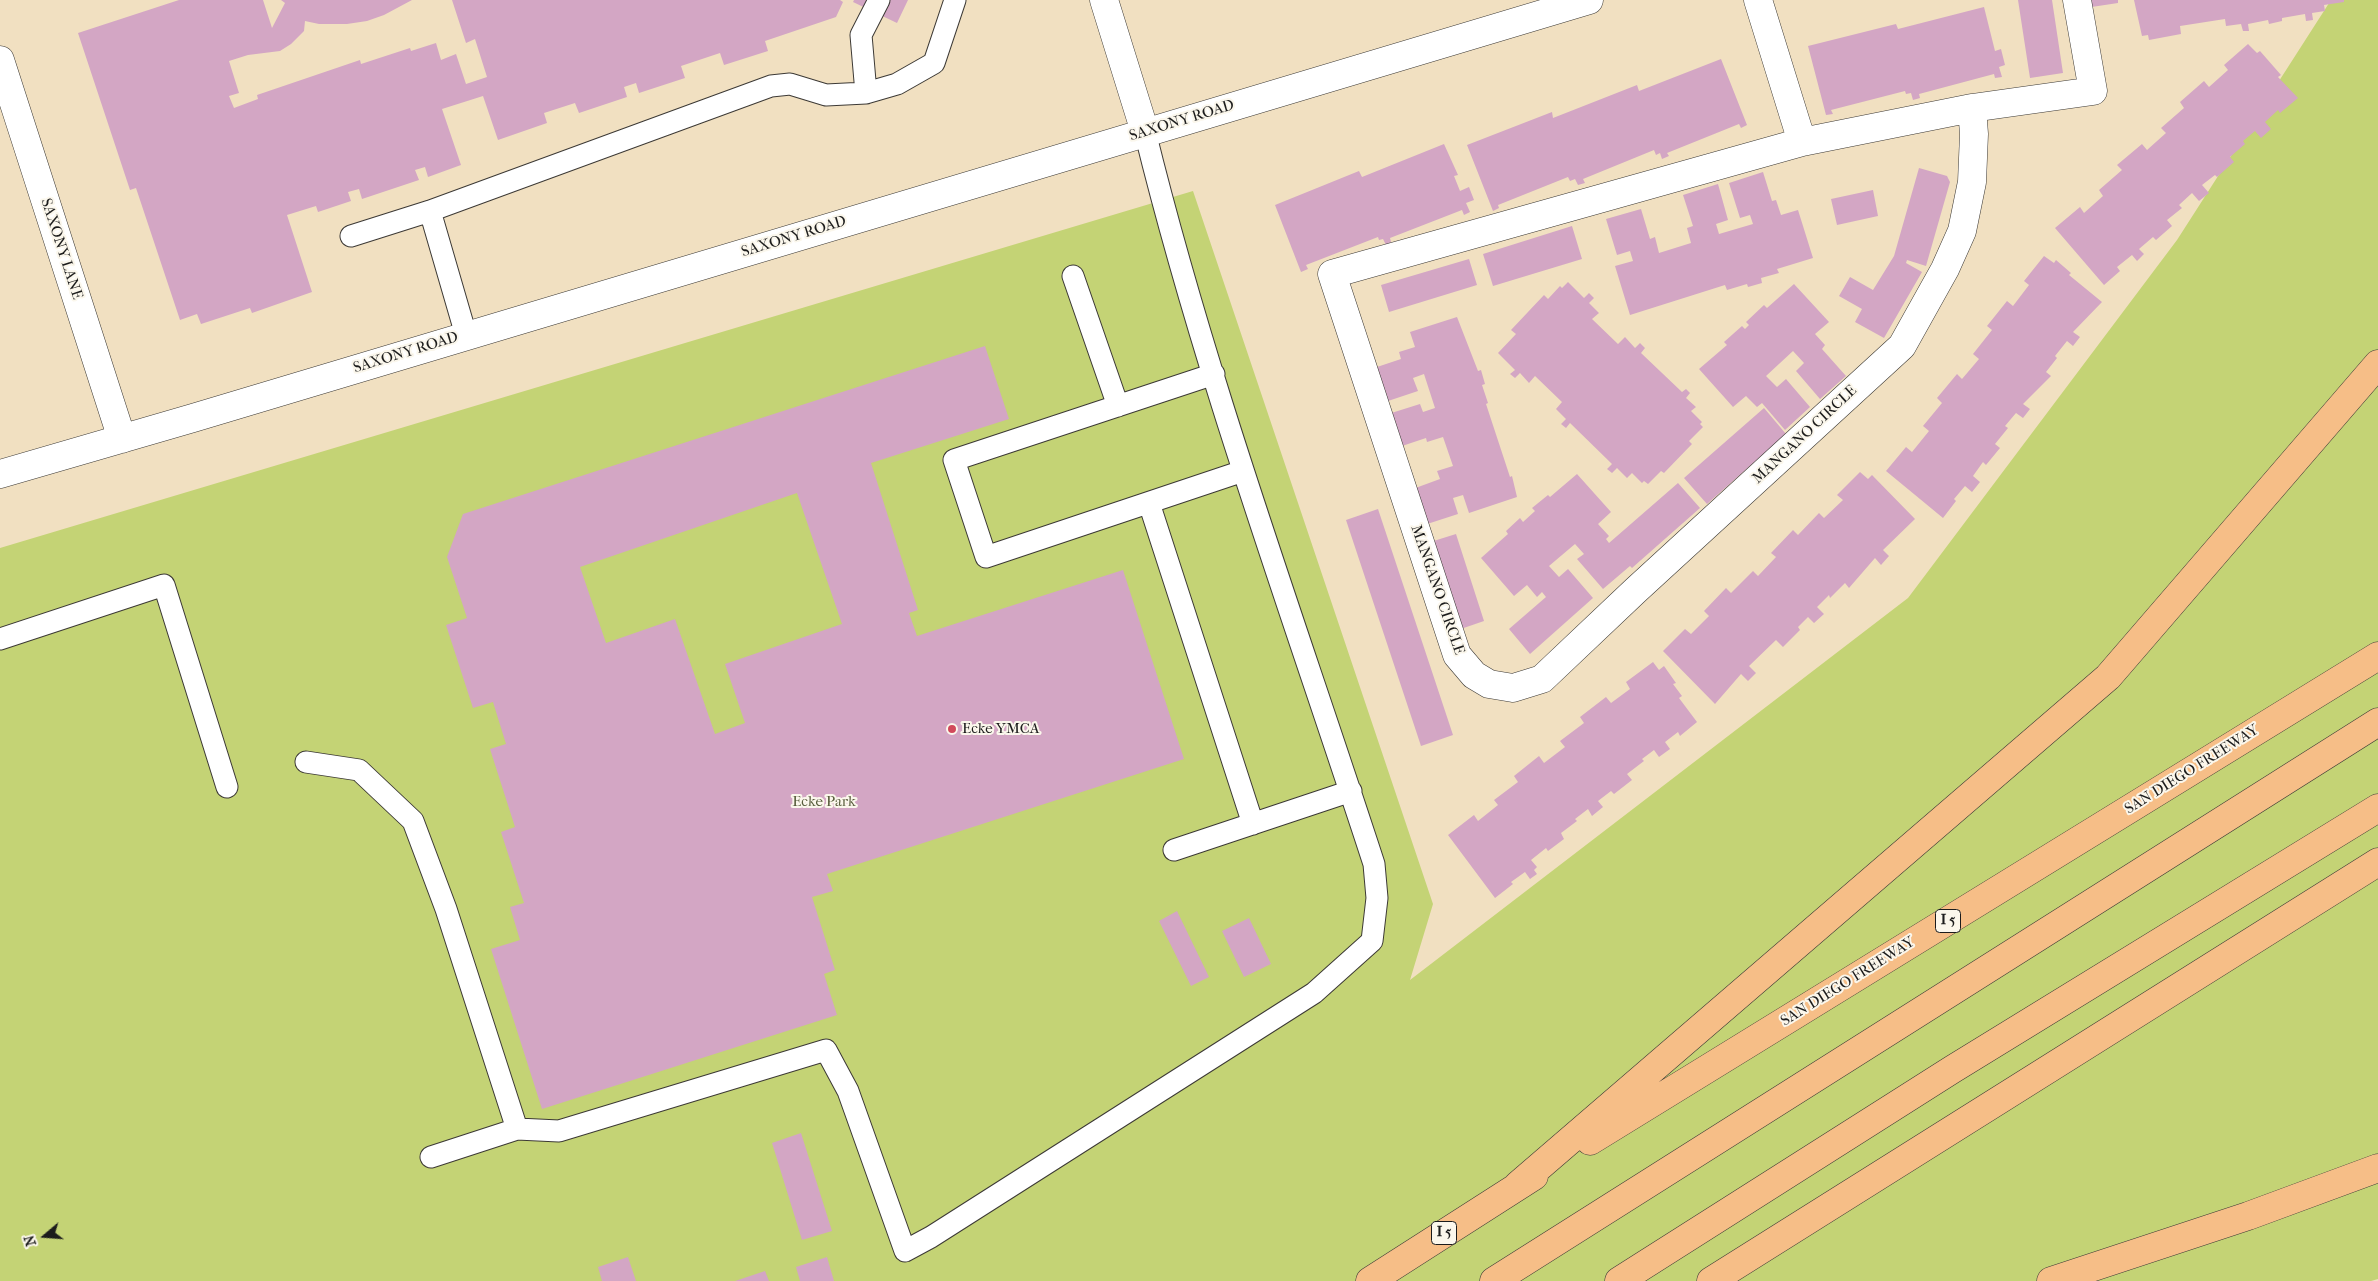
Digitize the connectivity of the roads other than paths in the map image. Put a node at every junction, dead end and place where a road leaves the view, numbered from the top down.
1 (879, 0) edge
2 (955, 0) edge
3 (1104, 0) edge
4 (1589, 0) edge
5 (1758, 0) edge
6 (2078, 0) edge
7 (0, 60) edge
8 (866, 92) junction
9 (1972, 108) junction
10 (1145, 132) junction
11 (1802, 142) junction
12 (430, 211) junction
13 (351, 236) dead end
14 (1073, 276) dead end
15 (466, 335) junction
16 (2378, 364) edge
17 (1214, 374) junction
18 (1118, 406) junction
19 (122, 439) junction
20 (1244, 471) junction
21 (0, 474) edge
22 (1149, 503) junction
23 (0, 639) edge
24 (2378, 656) edge
25 (2378, 722) edge
26 (306, 762) dead end
27 (228, 787) dead end
28 (1351, 791) junction
29 (2378, 808) edge
30 (1253, 824) junction
31 (1174, 850) dead end
32 (2378, 862) edge
33 (517, 1129) junction
34 (431, 1157) dead end
35 (2378, 1168) edge
36 (1518, 1185) junction
37 (1370, 1281) edge
38 (1494, 1281) edge
39 (1619, 1281) edge
40 (1711, 1281) edge
41 (2050, 1281) edge

1 - 8 lane
2 - 8 lane
3 - 10 street
4 - 10 street, SAXONY ROAD
5 - 11 street
6 - 9 street, MANGANO CIRCLE
7 - 19 street, SAXONY LANE
8 - 12 lane
9 - 11 street, MANGANO CIRCLE
9 - 11 street, MANGANO CIRCLE
10 - 15 street, SAXONY ROAD
10 - 17 lane
12 - 13 lane
12 - 15 lane
14 - 18 lane
15 - 19 street, SAXONY ROAD
16 - 36 highway
17 - 18 lane
17 - 20 lane
18 - 22 lane
19 - 21 street, SAXONY ROAD
20 - 22 lane
20 - 28 lane
22 - 30 lane
23 - 27 lane
24 - 36 highway, SAN DIEGO FREEWAY / I 5
25 - 38 highway
26 - 33 lane
28 - 30 lane
28 - 33 lane
29 - 39 highway
30 - 31 lane
32 - 40 highway
33 - 34 lane
35 - 41 highway
36 - 37 highway, SAN DIEGO FREEWAY / I 5

